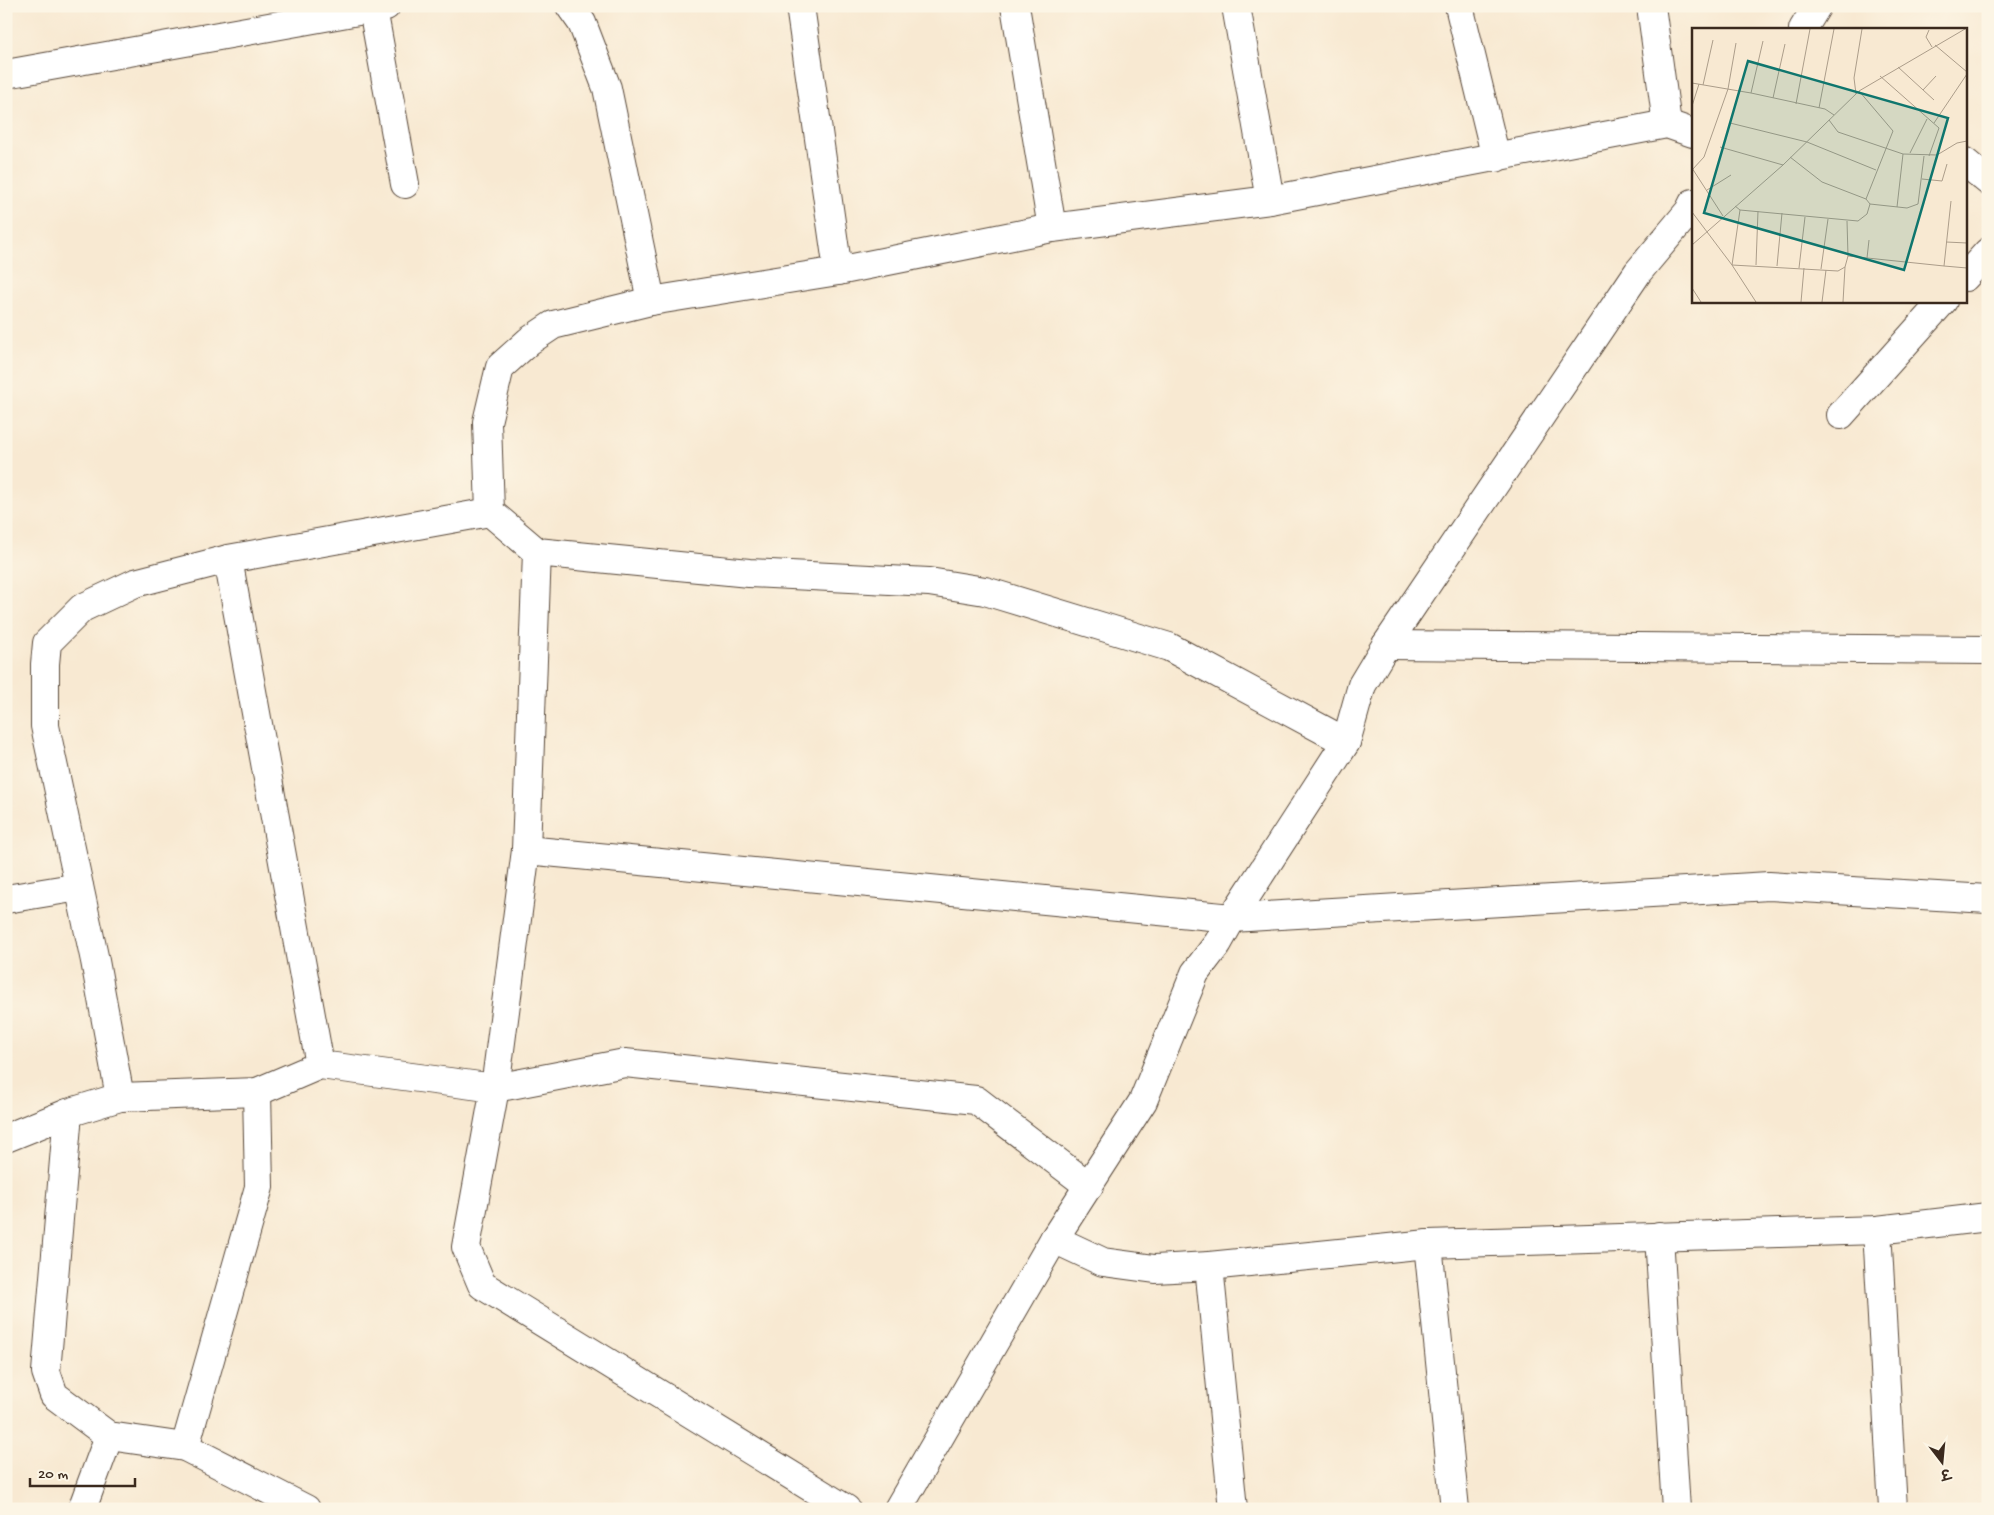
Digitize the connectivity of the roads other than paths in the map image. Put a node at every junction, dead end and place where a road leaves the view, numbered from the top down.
1 (570, 6) edge
2 (800, 6) edge
3 (1015, 6) edge
4 (1236, 6) edge
5 (1459, 6) edge
6 (1651, 6) edge
7 (380, 7) edge
8 (6, 74) edge
9 (1667, 124) junction
10 (1692, 133) edge
11 (1496, 158) junction
12 (1966, 163) edge
13 (1988, 181) edge
14 (405, 184) dead end
15 (1270, 200) junction
16 (1692, 205) edge
17 (1052, 228) junction
18 (1988, 252) edge
19 (838, 271) junction
20 (1966, 276) edge
21 (651, 300) junction
22 (1943, 302) edge
23 (1841, 415) dead end
24 (490, 512) junction
25 (537, 552) junction
26 (228, 559) junction
27 (1386, 645) junction
28 (1988, 650) edge
29 (1346, 742) junction
30 (526, 850) junction
31 (79, 887) junction
32 (6, 899) edge
33 (1988, 899) edge
34 (1232, 918) junction
35 (320, 1065) junction
36 (495, 1088) junction
37 (257, 1092) junction
38 (120, 1097) junction
39 (68, 1113) junction
40 (6, 1138) edge
41 (1089, 1186) junction
42 (1988, 1216) edge
43 (1877, 1230) junction
44 (1659, 1236) junction
45 (1054, 1239) junction
46 (1428, 1244) junction
47 (1209, 1266) junction
48 (109, 1436) junction
49 (185, 1447) junction
50 (906, 1504) edge
51 (82, 1509) edge
52 (306, 1509) edge
53 (846, 1509) edge
54 (1232, 1509) edge
55 (1455, 1509) edge
56 (1676, 1509) edge
57 (1893, 1509) edge

1 - 21 street
2 - 19 street
3 - 17 street
4 - 15 street
5 - 11 street
6 - 9 street
7 - 8 street
7 - 14 street
9 - 10 street
9 - 11 street
11 - 15 street
12 - 13 street
15 - 17 street
16 - 27 street
17 - 19 street
18 - 20 street
19 - 21 street
21 - 24 street
22 - 23 street
24 - 25 street
24 - 26 street
25 - 29 street
25 - 30 street
26 - 31 street
26 - 35 street
27 - 28 street
27 - 29 street
29 - 34 street
30 - 34 street
30 - 36 street
31 - 32 street
31 - 38 street
33 - 34 street
34 - 41 street
35 - 36 street
35 - 37 street
36 - 41 street
36 - 53 street
37 - 38 street
37 - 49 street
38 - 39 street
39 - 40 street
39 - 48 street
41 - 45 street
42 - 43 street
43 - 44 street
43 - 57 street
44 - 46 street
44 - 56 street
45 - 47 street
45 - 50 street
46 - 47 street
46 - 55 street
47 - 54 street
48 - 49 street
48 - 51 street
49 - 52 street

